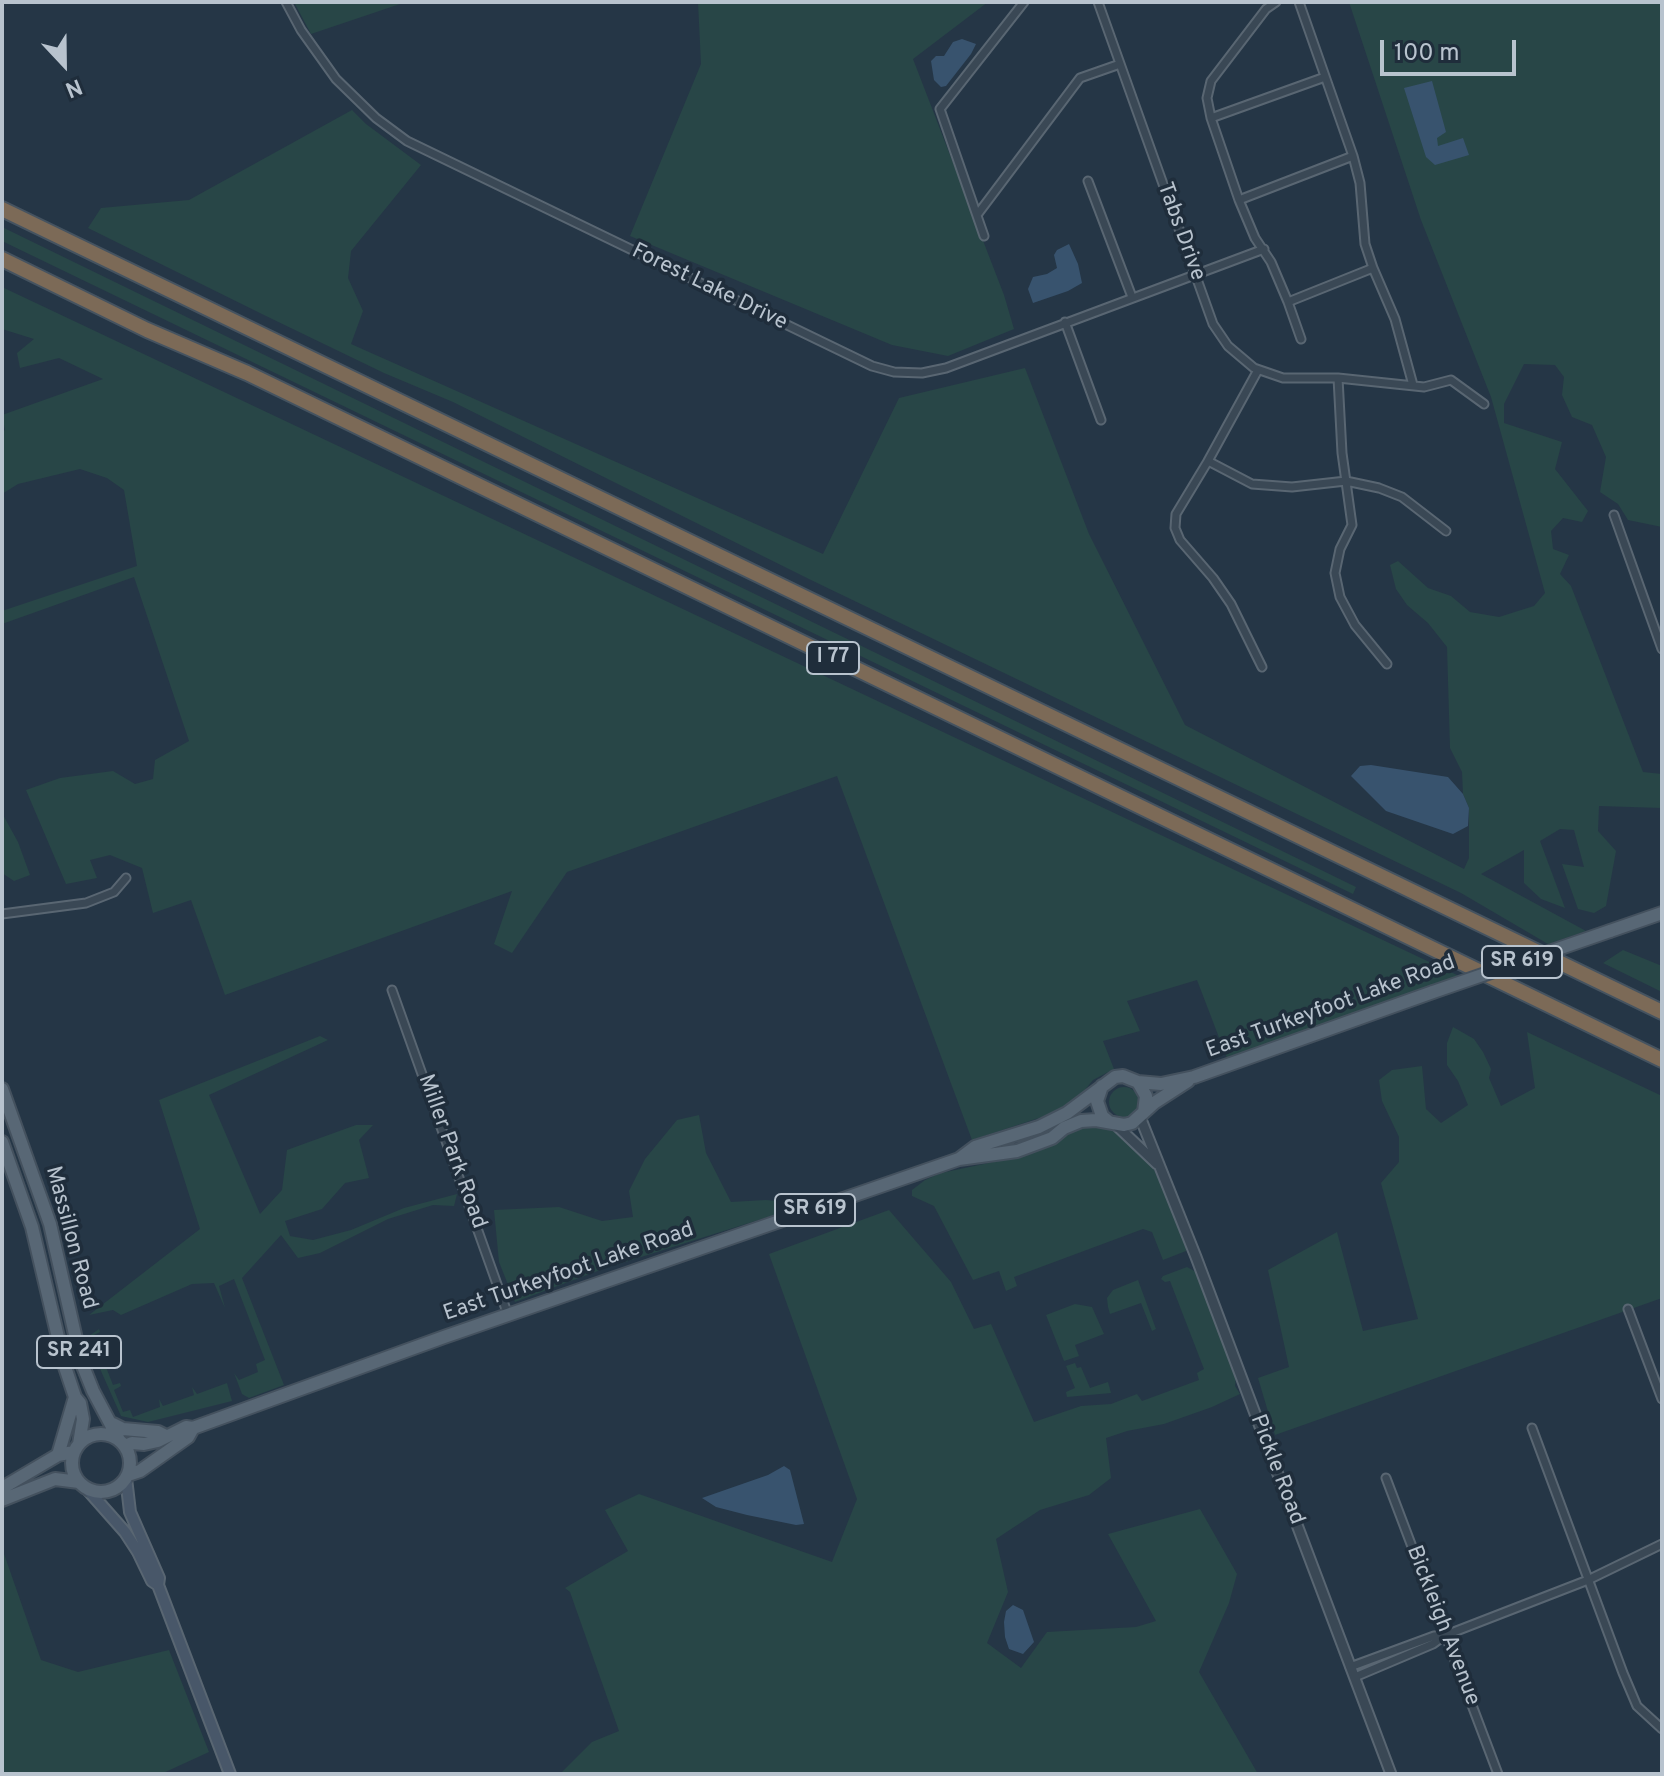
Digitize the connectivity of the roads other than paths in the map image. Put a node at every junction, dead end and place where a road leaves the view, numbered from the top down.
1 (286, 2) edge
2 (1024, 2) edge
3 (1098, 2) edge
4 (1276, 2) edge
5 (1299, 2) edge
6 (1120, 64) junction
7 (1325, 77) junction
8 (1211, 118) junction
9 (1353, 156) junction
10 (1088, 181) dead end
11 (1239, 200) junction
12 (4, 209) edge
13 (977, 215) junction
14 (984, 236) dead end
15 (1264, 249) junction
16 (2, 261) edge
17 (1373, 268) junction
18 (1195, 275) junction
19 (1132, 297) junction
20 (1288, 302) junction
21 (1065, 322) junction
22 (1301, 339) dead end
23 (1258, 370) junction
24 (1338, 378) junction
25 (1413, 385) junction
26 (1484, 404) dead end
27 (1101, 420) dead end
28 (1208, 461) junction
29 (1346, 481) junction
30 (1614, 515) dead end
31 (1446, 531) dead end
32 (1662, 649) edge
33 (1387, 664) dead end
34 (1262, 667) dead end
35 (126, 878) dead end
36 (2, 911) edge
37 (1662, 913) edge
38 (392, 990) dead end
39 (1662, 1012) edge
40 (1662, 1060) edge
41 (1194, 1077) junction
42 (1138, 1082) junction
43 (1102, 1086) junction
44 (2, 1089) edge
45 (1142, 1114) junction
46 (1112, 1123) junction
47 (2, 1142) edge
48 (959, 1159) junction
49 (1160, 1166) junction
50 (1628, 1309) dead end
51 (508, 1315) junction
52 (1662, 1369) edge
53 (1652, 1373) junction
54 (75, 1397) junction
55 (1662, 1399) edge
56 (113, 1424) junction
57 (193, 1428) junction
58 (1532, 1428) dead end
59 (166, 1436) junction
60 (122, 1443) junction
61 (76, 1448) junction
62 (58, 1455) junction
63 (127, 1476) junction
64 (1386, 1478) dead end
65 (83, 1486) junction
66 (2, 1488) edge
67 (2, 1500) edge
68 (1662, 1544) edge
69 (1588, 1580) junction
70 (158, 1585) junction
71 (1446, 1635) junction
72 (1352, 1672) junction
73 (1662, 1729) edge
74 (230, 1774) edge
75 (1391, 1774) edge
76 (1498, 1774) edge

1 - 21 street, Forest Lake Drive
2 - 13 street
3 - 6 street, Tabs Drive
4 - 8 street
5 - 7 street
6 - 13 street
6 - 18 street, Tabs Drive
7 - 8 street
7 - 9 street
8 - 11 street
9 - 11 street
9 - 17 street
10 - 19 street
11 - 15 street
12 - 39 highway, I 77
13 - 14 street
15 - 18 street, Forest Lake Drive
15 - 20 street
16 - 40 highway, I 77
17 - 20 street
17 - 25 street
18 - 19 street, Forest Lake Drive
18 - 23 street, Tabs Drive
19 - 21 street, Forest Lake Drive
20 - 22 street
21 - 27 street
23 - 24 street, Tabs Drive
23 - 28 street
24 - 25 street, Tabs Drive
24 - 29 street
25 - 26 street, Tabs Drive
28 - 29 street
28 - 34 street
29 - 31 street
29 - 33 street
30 - 32 street
35 - 36 street
37 - 41 main road, East Turkeyfoot Lake Road / SR 619, bridge
38 - 51 street, Miller Park Road
41 - 42 main road, East Turkeyfoot Lake Road
41 - 45 main road, East Turkeyfoot Lake Road
42 - 43 main road
42 - 45 main road
43 - 46 main road
43 - 48 main road, East Turkeyfoot Lake Road
44 - 56 main road, Massillon Road / SR 241
45 - 46 main road
45 - 49 street, Pickle Road
46 - 48 main road, East Turkeyfoot Lake Road
46 - 49 street, Pickle Road
47 - 54 main road, Massillon Road / SR 241
48 - 51 main road, East Turkeyfoot Lake Road / SR 619
49 - 72 street, Pickle Road
50 - 53 street
51 - 57 main road, East Turkeyfoot Lake Road / SR 619
52 - 53 street
53 - 55 street
54 - 61 main road, Massillon Road / SR 241
54 - 62 main road
56 - 59 main road
56 - 60 main road, Massillon Road / SR 241
57 - 59 main road, East Turkeyfoot Lake Road / SR 619
57 - 63 main road, East Turkeyfoot Lake Road / SR 619
58 - 69 street
59 - 60 main road, East Turkeyfoot Lake Road / SR 619
60 - 61 main road
60 - 63 main road
61 - 62 main road
61 - 65 main road
62 - 66 main road
63 - 65 main road
63 - 70 main road
64 - 71 street, Bickleigh Avenue
65 - 67 main road
65 - 70 main road
68 - 69 street
69 - 71 street
69 - 73 street
70 - 74 main road
71 - 72 street
71 - 76 street, Bickleigh Avenue
72 - 75 street, Pickle Road

